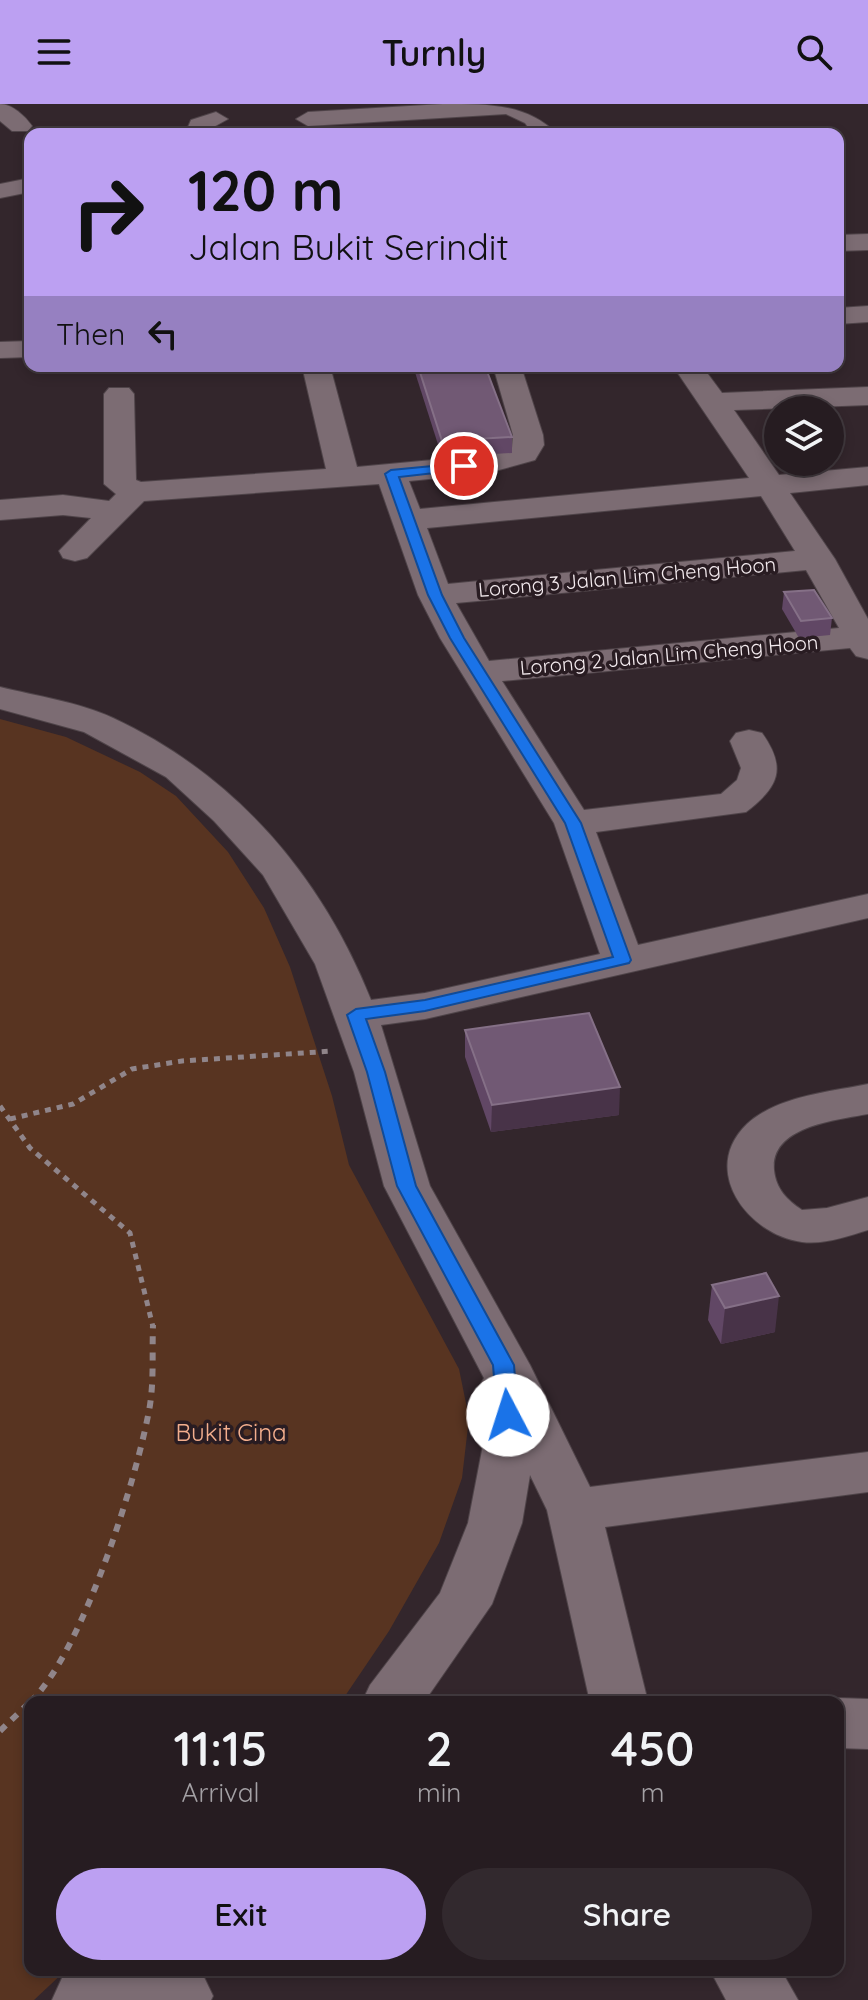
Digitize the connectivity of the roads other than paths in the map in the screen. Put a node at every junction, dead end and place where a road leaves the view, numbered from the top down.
1 (506, 106) edge
2 (0, 109) edge
3 (394, 115) edge
4 (216, 119) dead end
5 (308, 119) dead end
6 (20, 126) dead end
7 (198, 128) edge
8 (540, 128) edge
9 (24, 186) edge
10 (0, 191) edge
11 (868, 242) edge
12 (844, 243) edge
13 (868, 314) edge
14 (844, 316) edge
15 (24, 349) edge
16 (0, 350) edge
17 (318, 372) edge
18 (509, 372) edge
19 (692, 372) edge
20 (119, 394) dead end
21 (868, 396) edge
22 (714, 402) junction
23 (391, 474) junction
24 (868, 476) edge
25 (344, 478) junction
26 (772, 484) junction
27 (126, 501) junction
28 (0, 510) edge
29 (408, 520) junction
30 (75, 551) dead end
31 (819, 559) junction
32 (435, 595) junction
33 (864, 642) edge
34 (478, 673) junction
35 (0, 698) edge
36 (749, 741) dead end
37 (573, 823) junction
38 (868, 906) edge
39 (623, 960) junction
40 (336, 964) junction
41 (425, 1006) junction
42 (365, 1043) junction
43 (868, 1099) edge
44 (868, 1213) edge
45 (504, 1365) junction
46 (868, 1472) edge
47 (574, 1510) junction
48 (395, 1696) edge
49 (618, 1696) edge
50 (844, 1723) edge
51 (868, 1724) edge
52 (111, 1976) edge
53 (747, 1976) edge
54 (85, 2000) edge
55 (765, 2000) edge

1 - 3 street
1 - 8 street
2 - 6 street
3 - 5 street
4 - 7 street
9 - 10 street
11 - 12 street
13 - 14 street
15 - 16 street
17 - 25 street
18 - 23 street
19 - 22 street
20 - 27 street
21 - 22 street
22 - 26 street
23 - 25 street
23 - 29 street
24 - 26 street
25 - 27 street
26 - 29 street
26 - 31 street
27 - 28 street
27 - 30 street
29 - 32 street
31 - 32 street, Lorong 3 Jalan Lim Cheng Hoon
31 - 33 street
32 - 34 street
33 - 34 street, Lorong 2 Jalan Lim Cheng Hoon
34 - 37 street
35 - 40 street
36 - 37 street
37 - 39 street
38 - 39 street
39 - 41 street
40 - 41 street
40 - 42 street
41 - 42 street
41 - 42 street
42 - 45 street
43 - 44 street
45 - 47 street
45 - 48 street
46 - 47 street
47 - 49 street
50 - 51 street
52 - 54 street
53 - 55 street

